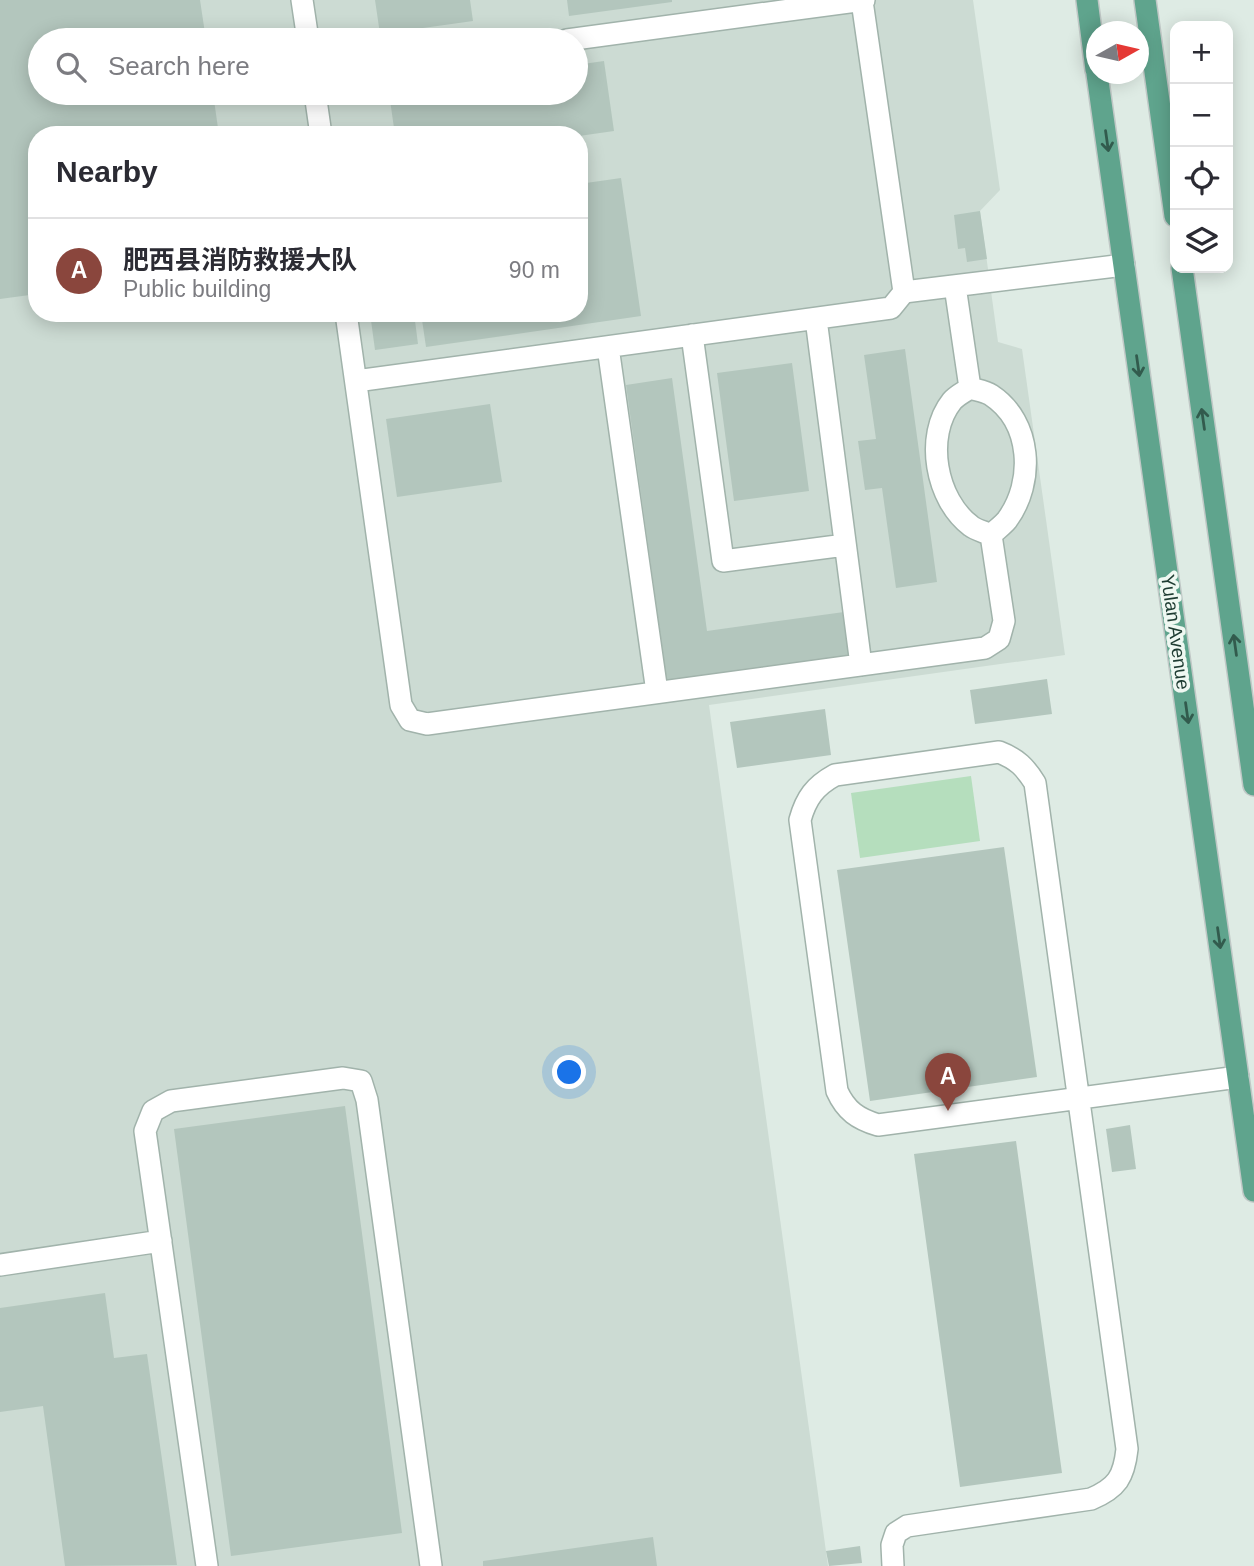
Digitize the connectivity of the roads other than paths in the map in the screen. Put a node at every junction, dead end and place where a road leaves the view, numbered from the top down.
1 (302, 0) edge
2 (863, 0) edge
3 (1087, 0) edge
4 (1145, 0) edge
5 (1090, 21) edge
6 (306, 28) edge
7 (588, 37) edge
8 (1099, 84) edge
9 (317, 105) edge
10 (320, 126) edge
11 (1174, 210) edge
12 (1124, 265) junction
13 (1183, 273) edge
14 (955, 286) junction
15 (904, 292) junction
16 (816, 319) junction
17 (347, 322) edge
18 (692, 335) junction
19 (608, 346) junction
20 (356, 381) junction
21 (970, 388) junction
22 (991, 535) junction
23 (845, 545) junction
24 (861, 665) junction
25 (657, 692) junction
26 (1254, 785) edge
27 (1238, 1077) junction
28 (1078, 1099) junction
29 (1254, 1191) edge
30 (161, 1241) junction
31 (0, 1265) edge
32 (207, 1566) edge
33 (431, 1566) edge
34 (893, 1566) edge

1 - 6 lane
2 - 7 lane
2 - 15 lane
3 - 5 main road, Yulan Avenue
4 - 11 main road
8 -> 12 main road, Yulan Avenue
9 - 10 lane
12 - 14 lane
12 -> 27 main road, Yulan Avenue
26 -> 13 main road
14 - 15 lane
14 - 21 lane
15 - 16 lane
16 - 18 lane
16 - 23 lane
17 - 20 lane
18 - 19 lane
18 - 23 lane
19 - 20 lane
19 - 25 lane
20 - 25 lane
21 - 22 lane
21 - 22 lane
22 - 24 lane
23 - 24 lane
24 - 25 lane
27 - 28 lane
27 - 29 main road, Yulan Avenue
28 - 28 lane
28 - 34 lane
30 - 31 lane
30 - 32 lane
30 - 33 lane

